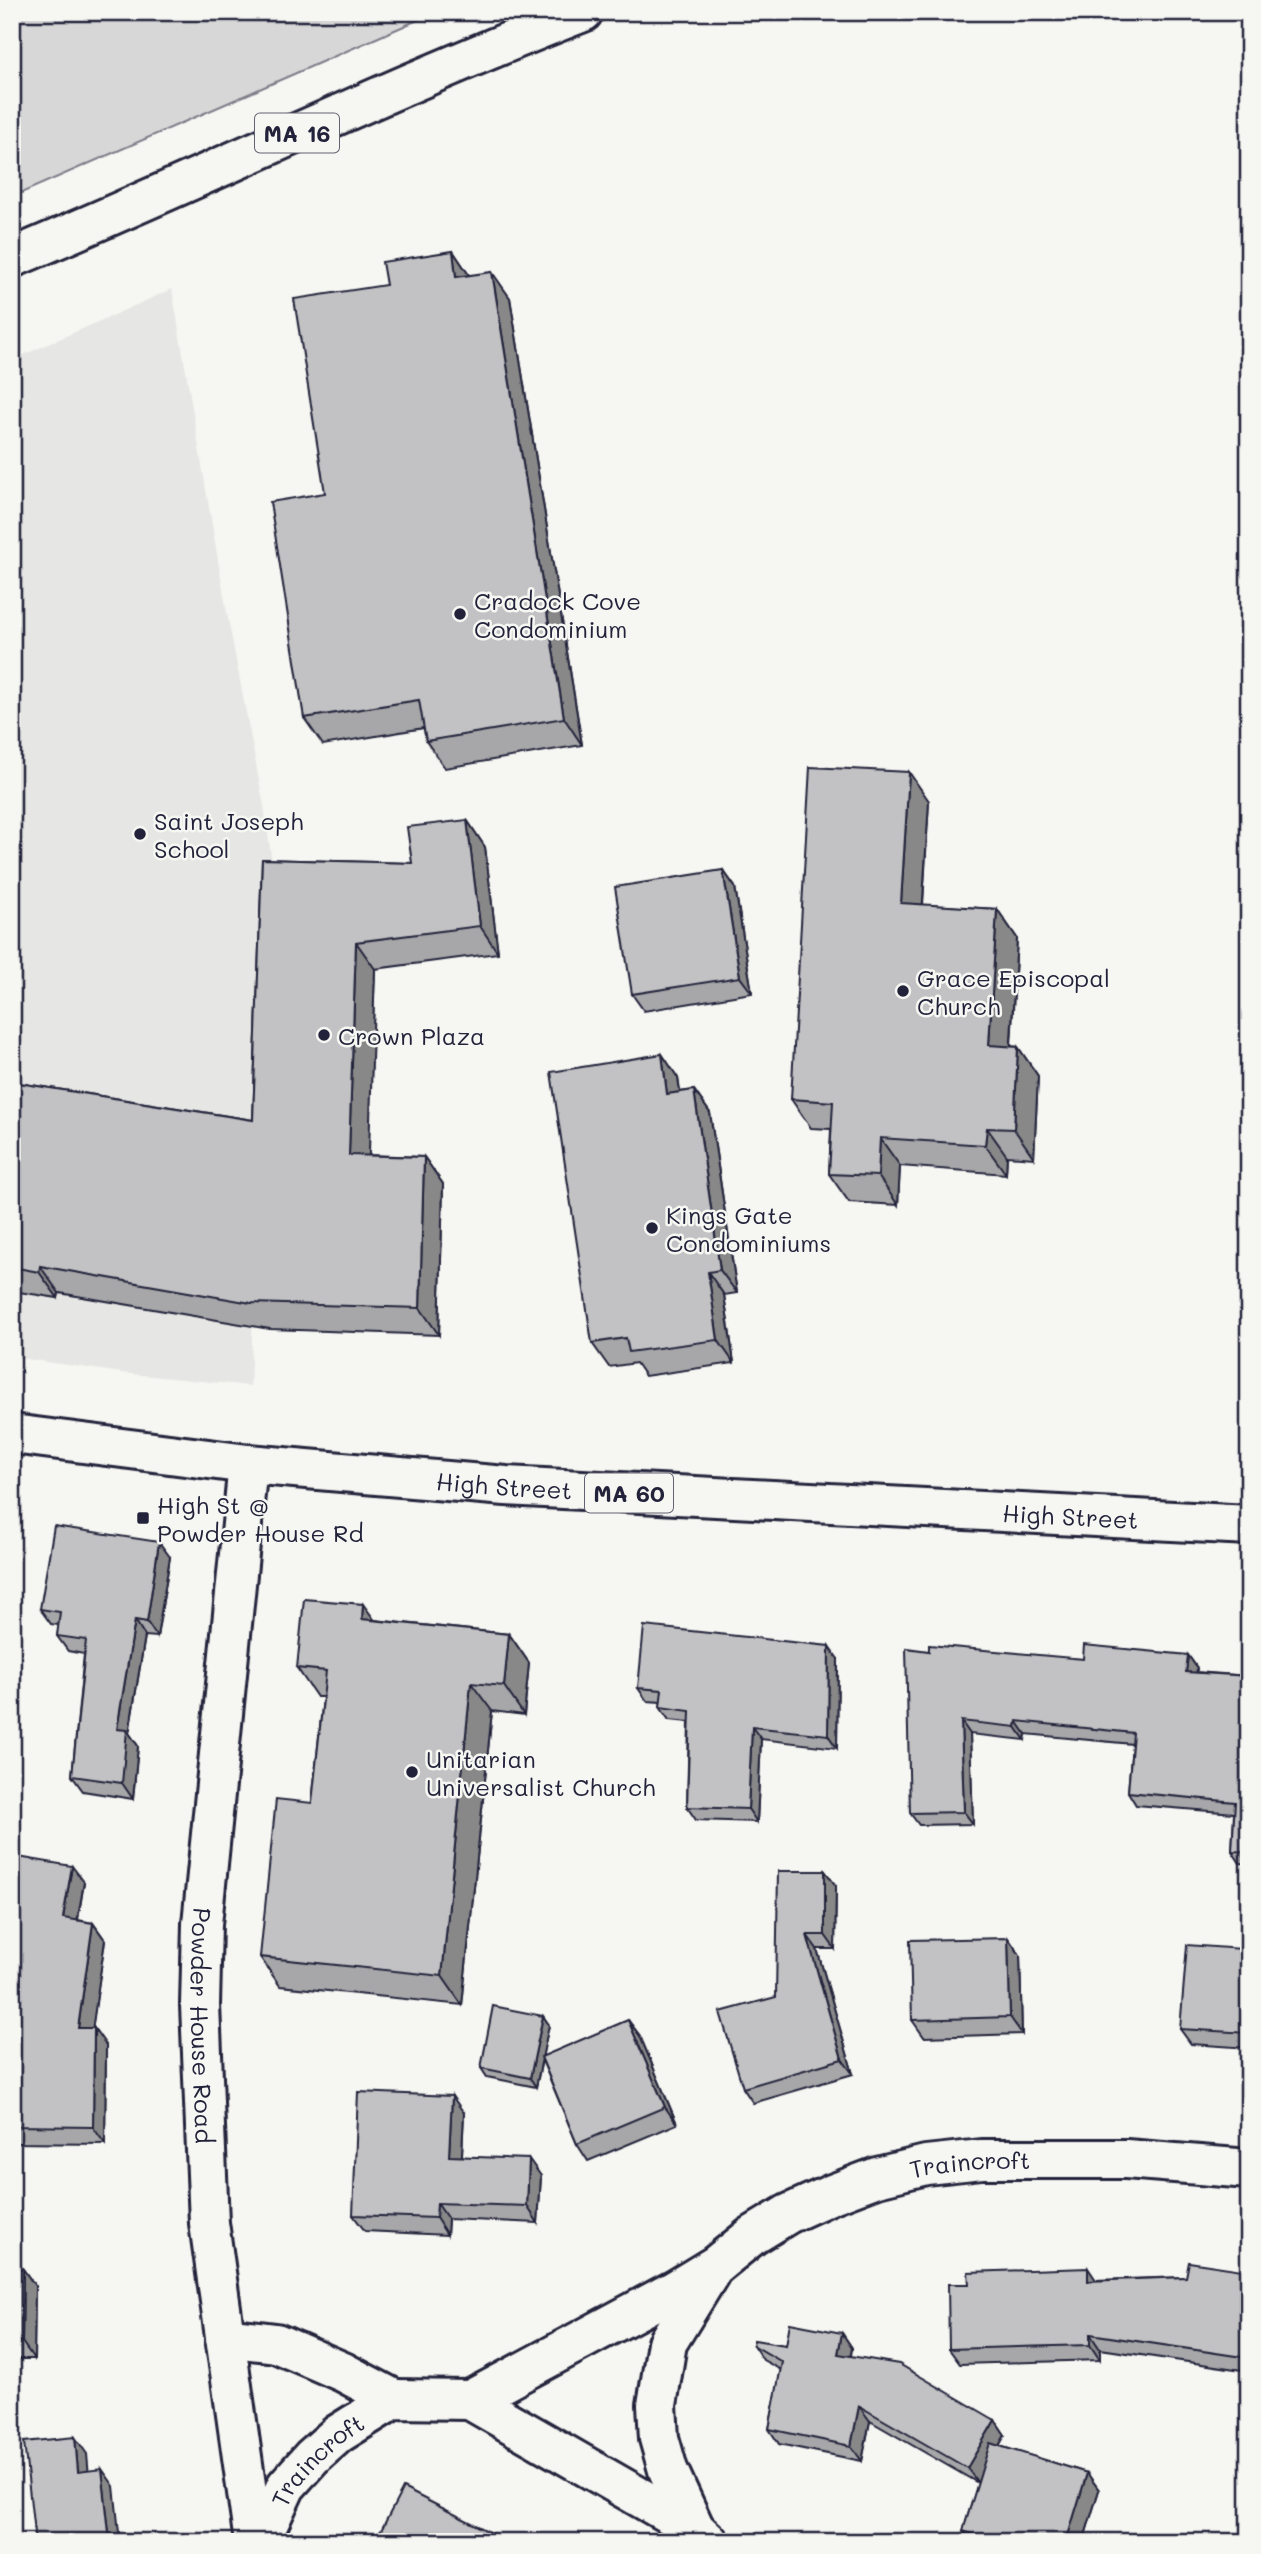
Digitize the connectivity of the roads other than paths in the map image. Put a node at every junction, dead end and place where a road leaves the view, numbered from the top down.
1 (583, 12) edge
2 (12, 258) edge
3 (12, 1434) edge
4 (248, 1464) junction
5 (1249, 1525) edge
6 (1249, 2169) edge
7 (716, 2265) junction
8 (225, 2337) junction
9 (394, 2399) junction
10 (470, 2400) junction
11 (702, 2536) edge
12 (254, 2542) edge
13 (260, 2542) edge

1 - 2 street, MA 16
3 - 4 street, High Street / MA 60
4 - 5 street, High Street / MA 60
4 - 8 street, Powder House Road
6 - 7 street, Traincroft
7 - 10 street, Traincroft
7 - 11 street, Traincroft
8 - 9 street, Traincroft
8 - 12 street, Powder House Road
9 - 10 street, Traincroft
9 - 13 street, Traincroft
10 - 11 street, Traincroft

